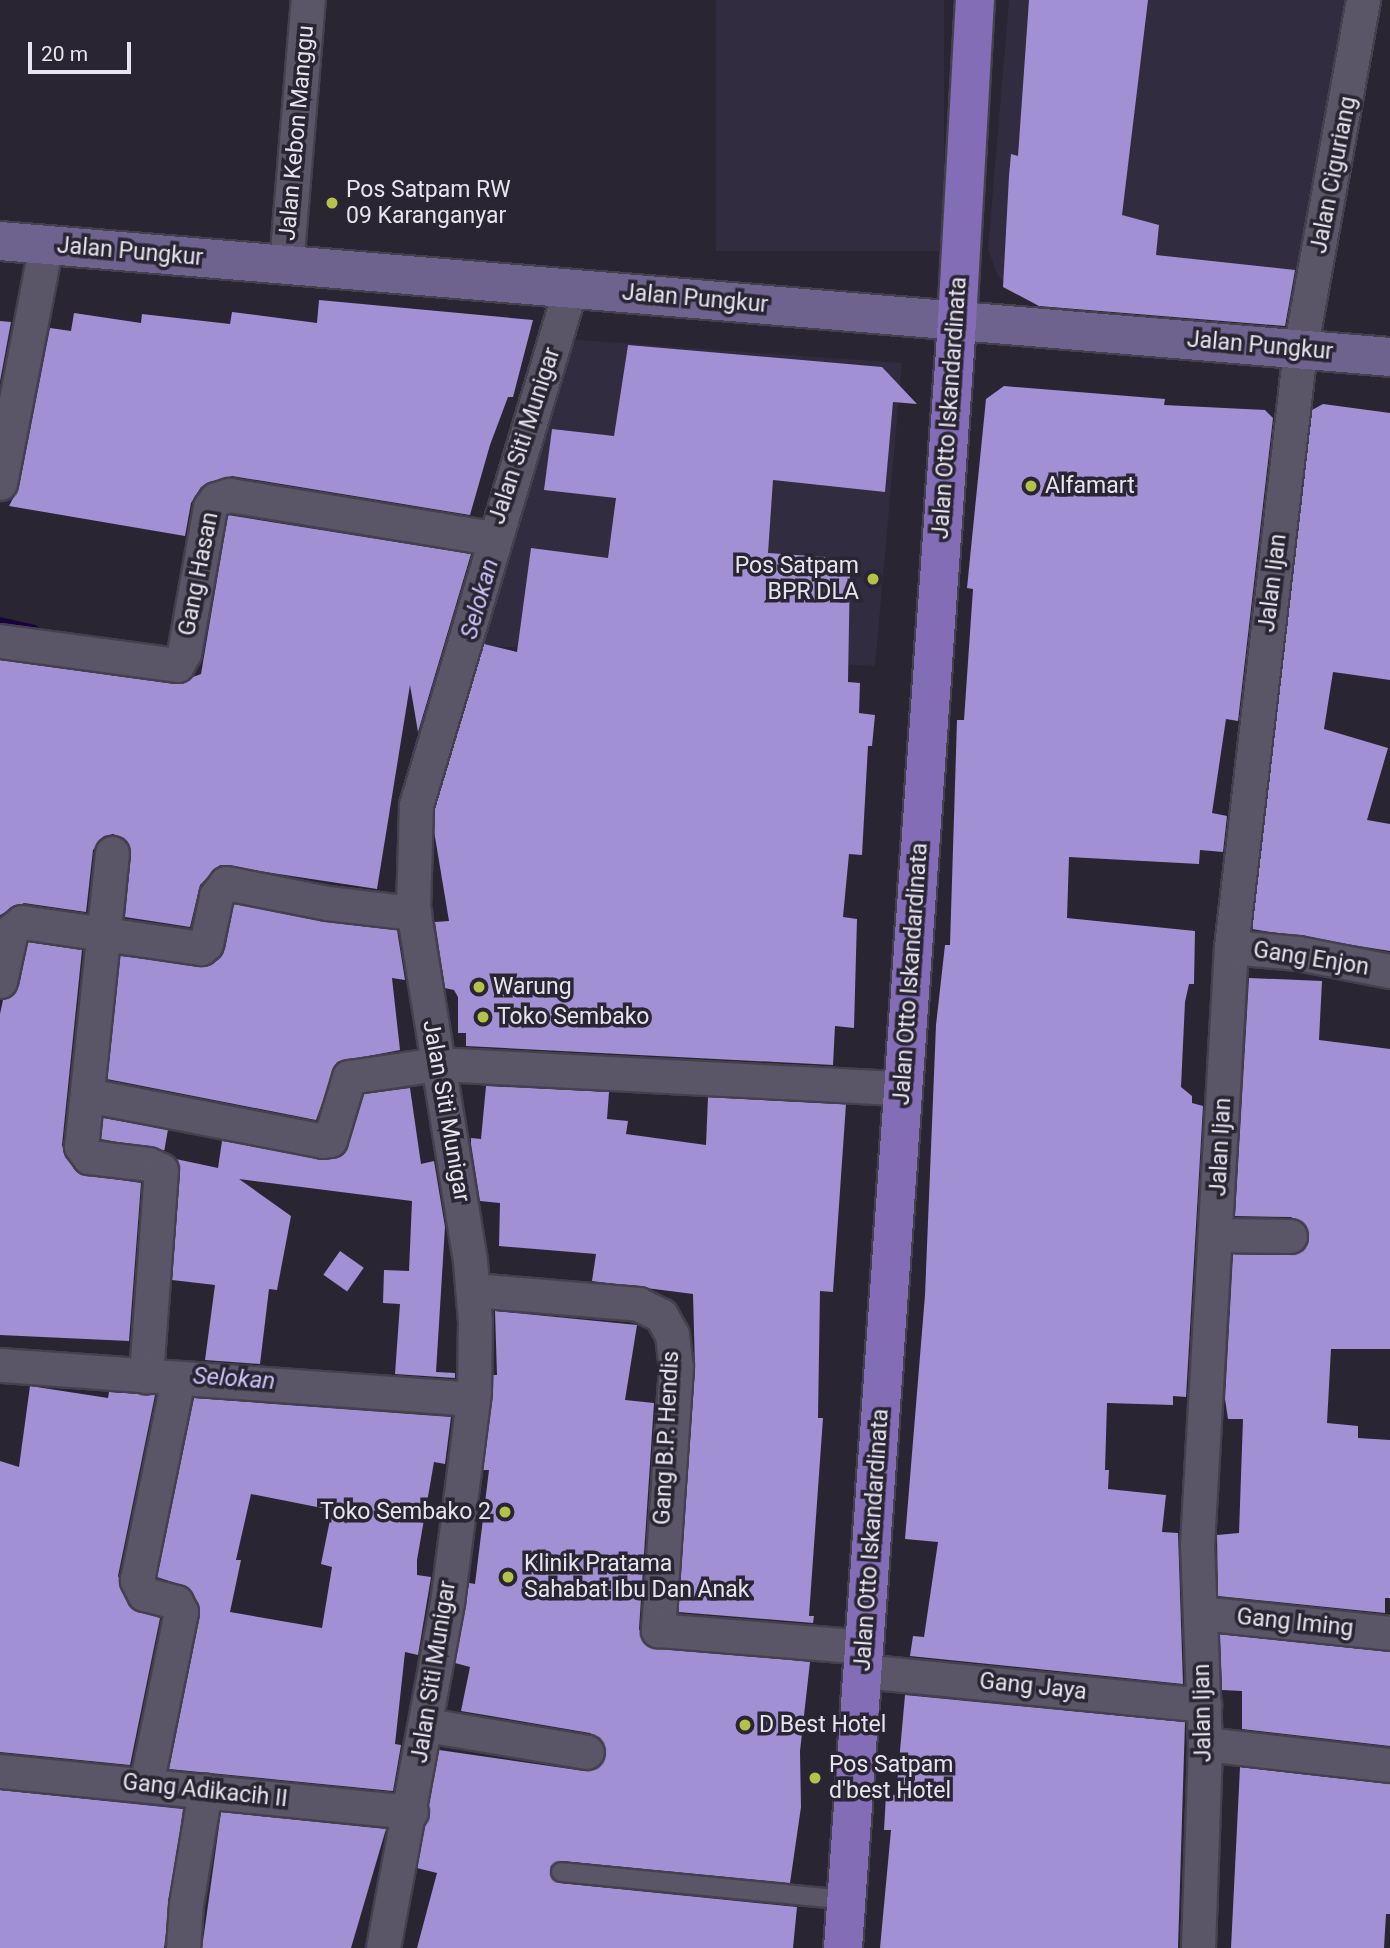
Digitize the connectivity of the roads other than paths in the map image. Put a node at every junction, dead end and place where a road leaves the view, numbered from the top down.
1 (307, 0) edge
2 (975, 0) edge
3 (1373, 11) edge
4 (0, 241) edge
5 (46, 244) junction
6 (286, 265) junction
7 (570, 289) junction
8 (957, 321) junction
9 (1300, 349) junction
10 (1390, 357) edge
11 (0, 483) edge
12 (493, 535) junction
13 (0, 641) edge
14 (112, 853) dead end
15 (413, 907) junction
16 (12, 928) edge
17 (106, 934) junction
18 (1231, 947) junction
19 (1390, 971) edge
20 (0, 981) edge
21 (438, 1064) junction
22 (904, 1088) junction
23 (87, 1095) junction
24 (1217, 1235) junction
25 (1290, 1236) dead end
26 (473, 1290) junction
27 (0, 1365) edge
28 (157, 1373) junction
29 (473, 1399) junction
30 (1199, 1613) junction
31 (1390, 1633) edge
32 (864, 1659) junction
33 (1204, 1705) junction
34 (426, 1725) junction
35 (1205, 1744) junction
36 (587, 1752) dead end
37 (1390, 1765) edge
38 (0, 1771) edge
39 (146, 1785) junction
40 (205, 1791) junction
41 (411, 1812) junction
42 (561, 1872) dead end
43 (847, 1900) junction
44 (183, 1948) edge
45 (383, 1948) edge
46 (843, 1948) edge
47 (1198, 1948) edge

1 - 6 street, Jalan Kebon Manggu
2 - 8 main road, Jalan Otto Iskandardinata
3 - 9 street, Jalan Ciguriang
4 - 5 main road, Jalan Pungkur
5 - 6 main road, Jalan Pungkur
5 - 11 street
6 - 7 main road, Jalan Pungkur
7 - 8 main road, Jalan Pungkur
7 - 12 street, Jalan Siti Munigar
8 - 9 main road, Jalan Pungkur
8 - 22 main road, Jalan Otto Iskandardinata
9 - 10 main road, Jalan Pungkur
9 - 18 street, Jalan Ijan
12 - 13 street, Gang Hasan
12 - 15 street, Jalan Siti Munigar
14 - 17 street
15 - 17 street
15 - 21 street, Jalan Siti Munigar
16 - 17 street
16 - 20 street
17 - 23 street
18 - 19 street, Gang Enjon
18 - 24 street, Jalan Ijan
21 - 22 street
21 - 23 street
21 - 26 street, Jalan Siti Munigar
22 - 32 main road, Jalan Otto Iskandardinata
23 - 28 street
24 - 25 street
24 - 30 street, Jalan Ijan
26 - 29 street, Jalan Siti Munigar
26 - 32 street, Gang B.P. Hendis
27 - 28 street
28 - 29 street
28 - 39 street
29 - 34 street, Jalan Siti Munigar
30 - 31 street, Gang Iming
30 - 33 street, Jalan Ijan
32 - 33 street, Gang Jaya
32 - 43 main road, Jalan Otto Iskandardinata
33 - 35 street, Jalan Ijan
34 - 36 street
34 - 41 street, Jalan Siti Munigar
35 - 37 street
35 - 47 street, Jalan Ijan
38 - 39 street, Gang Adikacih II
39 - 40 street, Gang Adikacih II
40 - 41 street, Gang Adikacih II
40 - 44 street
41 - 45 street, Jalan Siti Munigar
42 - 43 lane
43 - 46 main road, Jalan Otto Iskandardinata

